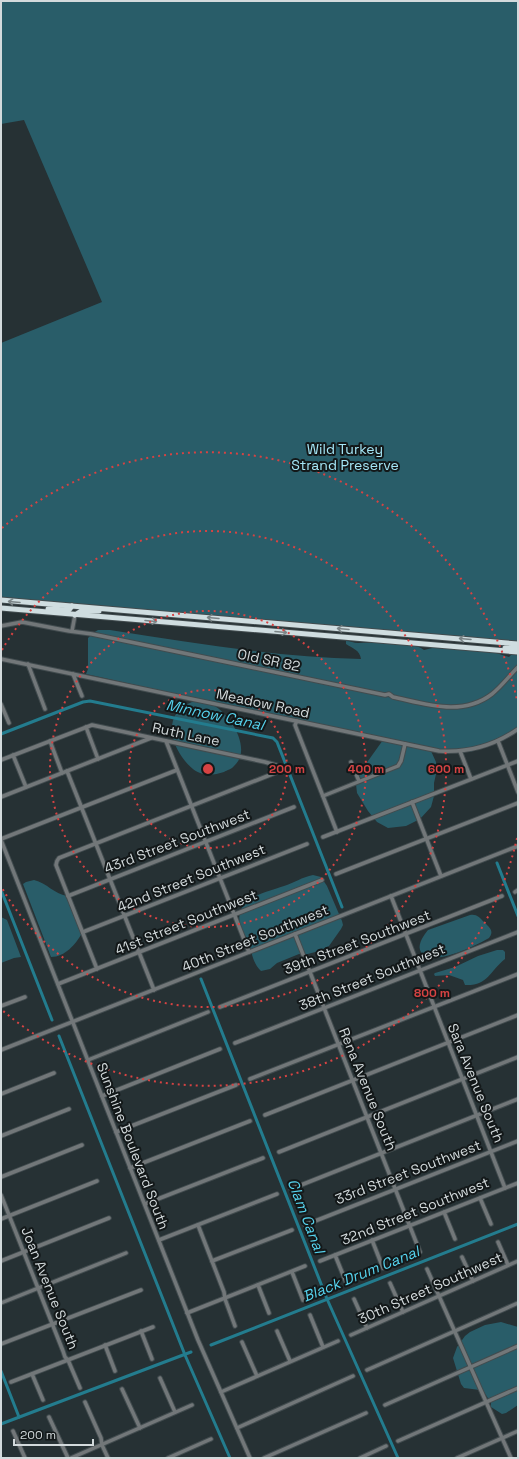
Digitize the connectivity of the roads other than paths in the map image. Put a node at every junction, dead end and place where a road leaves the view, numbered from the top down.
1 (1, 600) edge
2 (72, 606) junction
3 (1, 608) edge
4 (15, 610) junction
5 (142, 613) junction
6 (75, 615) junction
7 (1, 626) edge
8 (72, 631) junction
9 (518, 644) edge
10 (468, 648) junction
11 (518, 648) edge
12 (518, 652) edge
13 (1, 659) edge
14 (28, 664) junction
15 (518, 667) edge
16 (73, 674) junction
17 (82, 696) dead end
18 (1, 704) edge
19 (45, 709) dead end
20 (297, 721) junction
21 (9, 723) dead end
22 (86, 727) junction
23 (518, 729) edge
24 (152, 738) junction
25 (50, 741) junction
26 (166, 741) junction
27 (498, 741) junction
28 (405, 744) junction
29 (460, 751) junction
30 (13, 756) junction
31 (98, 759) junction
32 (1, 760) edge
33 (518, 761) edge
34 (351, 762) dead end
35 (507, 765) junction
36 (177, 770) junction
37 (67, 771) junction
38 (62, 773) junction
39 (471, 779) junction
40 (359, 781) junction
41 (26, 787) junction
42 (518, 792) edge
43 (323, 796) junction
44 (1, 797) edge
45 (412, 802) junction
46 (518, 802) edge
47 (191, 806) junction
48 (82, 807) junction
49 (294, 807) dead end
50 (337, 832) junction
51 (323, 837) dead end
52 (426, 839) junction
53 (1, 840) edge
54 (205, 842) junction
55 (96, 843) junction
56 (307, 844) dead end
57 (518, 846) edge
58 (336, 874) dead end
59 (441, 876) junction
60 (220, 878) junction
61 (110, 880) junction
62 (322, 880) dead end
63 (68, 896) junction
64 (390, 896) junction
65 (502, 896) dead end
66 (234, 914) junction
67 (124, 916) junction
68 (83, 932) junction
69 (518, 932) edge
70 (295, 934) junction
71 (406, 934) junction
72 (139, 952) junction
73 (249, 952) junction
74 (97, 968) junction
75 (420, 970) junction
76 (310, 972) junction
77 (518, 974) edge
78 (58, 984) junction
79 (154, 990) junction
80 (25, 997) dead end
81 (1, 1006) edge
82 (220, 1007) dead end
83 (434, 1007) junction
84 (324, 1008) junction
85 (208, 1012) dead end
86 (518, 1015) edge
87 (72, 1022) junction
88 (235, 1043) dead end
89 (448, 1043) junction
90 (338, 1044) junction
91 (220, 1049) dead end
92 (1, 1050) edge
93 (518, 1057) edge
94 (88, 1060) junction
95 (54, 1073) dead end
96 (250, 1079) dead end
97 (462, 1079) junction
98 (353, 1081) junction
99 (236, 1085) dead end
100 (1, 1094) edge
101 (102, 1096) junction
102 (518, 1099) edge
103 (69, 1109) dead end
104 (264, 1115) dead end
105 (477, 1115) junction
106 (367, 1117) junction
107 (250, 1121) dead end
108 (116, 1132) junction
109 (1, 1136) edge
110 (518, 1141) edge
111 (82, 1145) dead end
112 (278, 1152) dead end
113 (491, 1152) junction
114 (381, 1153) junction
115 (263, 1158) dead end
116 (130, 1168) junction
117 (1, 1177) edge
118 (97, 1181) dead end
119 (517, 1183) edge
120 (505, 1188) junction
121 (518, 1188) edge
122 (291, 1189) dead end
123 (396, 1189) junction
124 (277, 1194) dead end
125 (1, 1195) edge
126 (480, 1198) junction
127 (144, 1204) junction
128 (444, 1212) junction
129 (9, 1216) junction
130 (109, 1218) dead end
131 (1, 1219) edge
132 (305, 1224) dead end
133 (491, 1224) dead end
134 (198, 1225) junction
135 (410, 1225) junction
136 (292, 1230) dead end
137 (454, 1239) dead end
138 (159, 1240) junction
139 (372, 1240) junction
140 (498, 1242) dead end
141 (24, 1252) junction
142 (420, 1252) dead end
143 (126, 1254) dead end
144 (335, 1255) junction
145 (462, 1257) dead end
146 (1, 1261) edge
147 (212, 1261) junction
148 (320, 1261) dead end
149 (518, 1261) edge
150 (508, 1265) junction
151 (305, 1266) dead end
152 (383, 1268) dead end
153 (427, 1269) dead end
154 (292, 1272) junction
155 (473, 1281) junction
156 (346, 1282) dead end
157 (390, 1283) dead end
158 (258, 1285) junction
159 (38, 1288) junction
160 (141, 1290) dead end
161 (439, 1296) junction
162 (225, 1298) junction
163 (354, 1299) dead end
164 (303, 1300) dead end
165 (1, 1303) edge
166 (518, 1303) edge
167 (403, 1312) junction
168 (187, 1313) junction
169 (269, 1314) dead end
170 (310, 1315) dead end
171 (52, 1325) junction
172 (235, 1326) dead end
173 (153, 1327) dead end
174 (366, 1328) junction
175 (141, 1331) junction
176 (277, 1331) dead end
177 (455, 1331) junction
178 (351, 1335) dead end
179 (338, 1341) dead end
180 (242, 1342) dead end
181 (1, 1344) edge
182 (105, 1346) junction
183 (518, 1346) edge
184 (324, 1347) junction
185 (152, 1359) dead end
186 (68, 1360) junction
187 (290, 1361) junction
188 (471, 1367) junction
189 (367, 1370) dead end
190 (115, 1371) dead end
191 (32, 1374) junction
192 (257, 1376) junction
193 (353, 1376) dead end
194 (160, 1378) dead end
195 (11, 1382) dead end
196 (80, 1388) dead end
197 (518, 1388) edge
198 (122, 1389) dead end
199 (221, 1392) junction
200 (43, 1400) dead end
201 (85, 1402) dead end
202 (486, 1402) junction
203 (192, 1405) dead end
204 (385, 1405) dead end
205 (175, 1412) junction
206 (366, 1413) dead end
207 (49, 1417) dead end
208 (140, 1428) junction
209 (237, 1428) junction
210 (13, 1431) dead end
211 (518, 1431) edge
212 (502, 1438) junction
213 (211, 1439) dead end
214 (398, 1441) dead end
215 (102, 1445) junction
216 (386, 1446) dead end
217 (25, 1458) edge
218 (68, 1458) edge
219 (71, 1458) edge
220 (108, 1458) edge
221 (168, 1458) edge
222 (250, 1458) edge
223 (264, 1458) edge
224 (360, 1458) edge
225 (456, 1458) edge
226 (511, 1458) edge

2 -> 1 highway
2 - 4 highway
2 - 5 highway
3 - 4 highway
4 - 6 highway
5 - 6 highway
9 -> 5 highway
6 - 8 street
6 -> 10 highway
7 - 8 street, Old SR 82
8 - 15 street, Old SR 82
10 - 11 highway
10 - 12 highway
13 - 14 street, Meadow Road
14 - 16 street, Meadow Road
14 - 19 street
16 - 17 street
16 - 20 street, Meadow Road
18 - 21 street
20 - 28 street, Meadow Road
20 - 43 street
22 - 24 street, Ruth Lane
22 - 25 street
22 - 31 street
23 - 27 street, Meadow Road
24 - 26 street, Ruth Lane
24 - 31 street
25 - 30 street
25 - 38 street
26 - 36 street
26 - 47 street, Ruth Lane
27 - 29 street, Meadow Road
27 - 35 street
28 - 29 street, Meadow Road
28 - 40 street
29 - 39 street
30 - 32 street
30 - 41 street
31 - 37 street
33 - 35 street
34 - 40 street
35 - 39 street
35 - 42 street
36 - 47 street
36 - 48 street
37 - 38 street
37 - 48 street
38 - 41 street
39 - 45 street
40 - 43 street
41 - 44 street
43 - 50 street
45 - 50 street
45 - 52 street
46 - 52 street
47 - 54 street
47 - 55 street
48 - 53 street
48 - 55 street
49 - 54 street, 43rd Street Southwest
50 - 51 street
52 - 58 street
52 - 59 street
53 - 78 street, Sunshine Boulevard South
54 - 60 street
54 - 61 street, 43rd Street Southwest
55 - 61 street
55 - 63 street
56 - 60 street, 42nd Street Southwest
57 - 59 street, 40th Street Southwest
59 - 64 street, 40th Street Southwest
60 - 66 street
60 - 67 street, 42nd Street Southwest
61 - 63 street, 43rd Street Southwest
61 - 67 street
62 - 66 street, 41st Street Southwest
63 - 68 street
64 - 70 street, 40th Street Southwest
64 - 71 street, Sara Avenue South
65 - 71 street, 39th Street Southwest
66 - 72 street, 41st Street Southwest
66 - 73 street
67 - 68 street, 42nd Street Southwest
67 - 72 street
68 - 74 street
69 - 75 street, 38th Street Southwest
70 - 73 street, 40th Street Southwest
70 - 76 street, Rena Avenue South
71 - 75 street, Sara Avenue South
71 - 76 street, 39th Street Southwest
72 - 74 street, 41st Street Southwest
72 - 79 street
73 - 79 street, 40th Street Southwest
74 - 78 street, 41st Street Southwest
75 - 83 street, Sara Avenue South
75 - 84 street, 38th Street Southwest
76 - 82 street, 39th Street Southwest
76 - 84 street, Rena Avenue South
77 - 83 street
78 - 87 street, Sunshine Boulevard South
79 - 87 street, 40th Street Southwest
80 - 81 street
83 - 89 street, Sara Avenue South
83 - 90 street
84 - 88 street, 38th Street Southwest
84 - 90 street, Rena Avenue South
85 - 94 street
86 - 89 street
87 - 92 street, 40th Street Southwest
87 - 94 street, Sunshine Boulevard South
89 - 97 street, Sara Avenue South
89 - 98 street
90 - 96 street
90 - 98 street, Rena Avenue South
91 - 101 street
93 - 97 street
94 - 101 street, Sunshine Boulevard South
95 - 100 street
97 - 105 street, Sara Avenue South
97 - 106 street
98 - 104 street
98 - 106 street, Rena Avenue South
99 - 108 street
101 - 108 street, Sunshine Boulevard South
102 - 105 street
103 - 109 street
105 - 113 street, Sara Avenue South
105 - 114 street
106 - 112 street
106 - 114 street, Rena Avenue South
107 - 116 street
108 - 116 street, Sunshine Boulevard South
110 - 113 street, 33rd Street Southwest
111 - 117 street
113 - 120 street, Sara Avenue South
113 - 123 street, 33rd Street Southwest
114 - 122 street
114 - 123 street, Rena Avenue South
115 - 127 street
116 - 127 street, Sunshine Boulevard South
118 - 129 street
119 - 120 street, 32nd Street Southwest
119 - 121 street
120 - 126 street, 32nd Street Southwest
123 - 132 street, 33rd Street Southwest
123 - 135 street, Rena Avenue South
124 - 134 street
125 - 129 street, Joan Avenue South
126 - 128 street, 32nd Street Southwest
126 - 133 street
127 - 138 street, Sunshine Boulevard South
128 - 135 street, 32nd Street Southwest
128 - 137 street
129 - 131 street
129 - 141 street, Joan Avenue South
130 - 141 street
134 - 138 street
134 - 147 street
135 - 139 street, 32nd Street Southwest
135 - 142 street, Rena Avenue South
136 - 147 street
138 - 168 street, Sunshine Boulevard South
139 - 144 street, 32nd Street Southwest
139 - 152 street
140 - 150 street
141 - 146 street
141 - 159 street, Joan Avenue South
143 - 159 street
144 - 148 street, 32nd Street Southwest
144 - 156 street
145 - 155 street
147 - 162 street
149 - 150 street, 30th Street Southwest
150 - 155 street, 30th Street Southwest
151 - 154 street
153 - 161 street
154 - 158 street
154 - 164 street
155 - 161 street, 30th Street Southwest
157 - 167 street
158 - 162 street
158 - 169 street
159 - 165 street
159 - 171 street, Joan Avenue South
160 - 171 street
161 - 167 street, 30th Street Southwest
161 - 177 street
162 - 168 street
162 - 172 street
163 - 174 street
166 - 177 street
167 - 174 street, 30th Street Southwest
168 - 199 street, Sunshine Boulevard South
170 - 184 street
171 - 181 street
171 - 186 street, Joan Avenue South
173 - 175 street
174 - 178 street, 30th Street Southwest
175 - 182 street
175 - 185 street
176 - 187 street
177 - 188 street
177 - 189 street
179 - 184 street
180 - 192 street
182 - 186 street
182 - 190 street
183 - 188 street
184 - 187 street
186 - 191 street
186 - 196 street, Joan Avenue South
187 - 192 street
188 - 202 street
188 - 204 street
191 - 195 street
191 - 200 street
192 - 199 street
193 - 209 street
194 - 205 street
197 - 202 street
198 - 208 street
199 - 209 street, Sunshine Boulevard South
201 - 215 street
202 - 212 street
202 - 214 street
203 - 205 street
205 - 208 street
206 - 223 street
207 - 218 street
208 - 215 street
209 - 222 street, Sunshine Boulevard South
210 - 217 street
211 - 212 street
212 - 225 street
212 - 226 street
213 - 221 street
215 - 219 street
215 - 220 street
216 - 224 street

